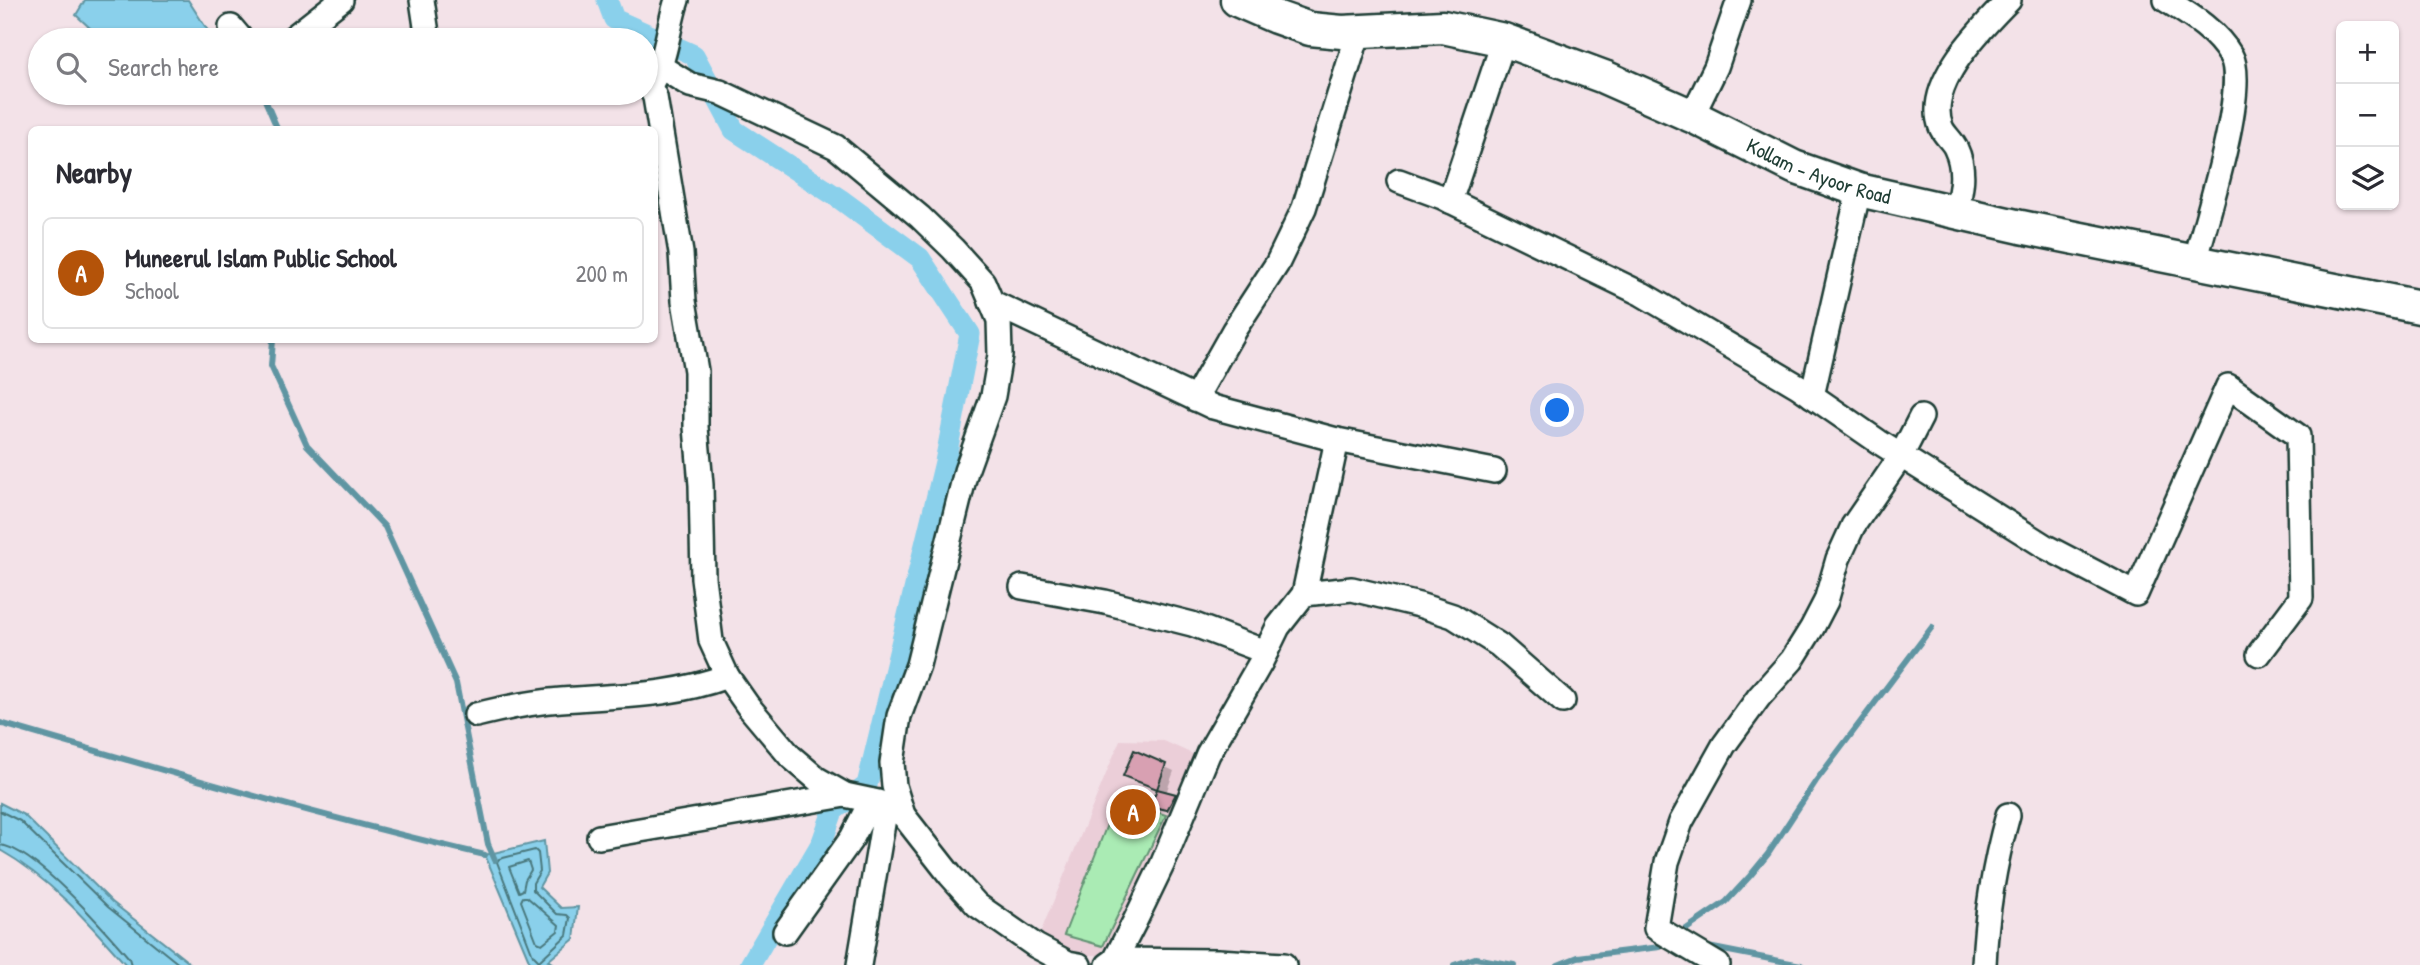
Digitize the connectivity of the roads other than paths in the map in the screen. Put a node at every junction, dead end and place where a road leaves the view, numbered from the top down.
1 (341, 0) edge
2 (422, 0) edge
3 (677, 0) edge
4 (1237, 0) edge
5 (1739, 0) edge
6 (2009, 0) edge
7 (2166, 0) edge
8 (305, 28) edge
9 (426, 28) edge
10 (1359, 31) junction
11 (1504, 40) junction
12 (658, 61) edge
13 (658, 81) edge
14 (656, 105) edge
15 (1692, 116) junction
16 (1399, 181) dead end
17 (1859, 190) junction
18 (1450, 201) junction
19 (1956, 212) junction
20 (2195, 262) junction
21 (991, 302) junction
22 (2420, 307) edge
23 (1812, 396) junction
24 (1195, 399) junction
25 (1921, 417) dead end
26 (1337, 440) junction
27 (1901, 456) junction
28 (1494, 471) dead end
29 (1023, 587) dead end
30 (1304, 594) junction
31 (1266, 652) junction
32 (2259, 654) dead end
33 (727, 676) junction
34 (1563, 701) dead end
35 (476, 715) dead end
36 (869, 802) junction
37 (2008, 815) dead end
38 (599, 837) dead end
39 (785, 932) dead end
40 (1111, 962) edge
41 (859, 965) edge
42 (1079, 965) edge
43 (1284, 965) edge
44 (1718, 965) edge
45 (1984, 965) edge

1 - 8 street
2 - 9 street
3 - 12 street
4 - 10 main road, Kollam - Ayoor Road
5 - 15 street
6 - 19 street
7 - 20 street
10 - 11 main road, Kollam - Ayoor Road
10 - 24 street
11 - 15 main road, Kollam - Ayoor Road
11 - 18 street
13 - 21 street
14 - 33 street
15 - 17 main road, Kollam - Ayoor Road
16 - 18 street
17 - 19 main road, Kollam - Ayoor Road
17 - 23 street
18 - 23 street
19 - 20 main road, Kollam - Ayoor Road
20 - 22 main road, Kollam - Ayoor Road
21 - 24 street
21 - 36 street
23 - 27 street
24 - 26 street
25 - 27 street
26 - 28 street
26 - 30 street
27 - 32 street
27 - 44 street
29 - 31 street
30 - 31 street
30 - 34 street
31 - 40 street
33 - 35 street
33 - 36 street
36 - 38 street
36 - 39 street
36 - 41 street
36 - 42 street
37 - 45 street
40 - 43 street

